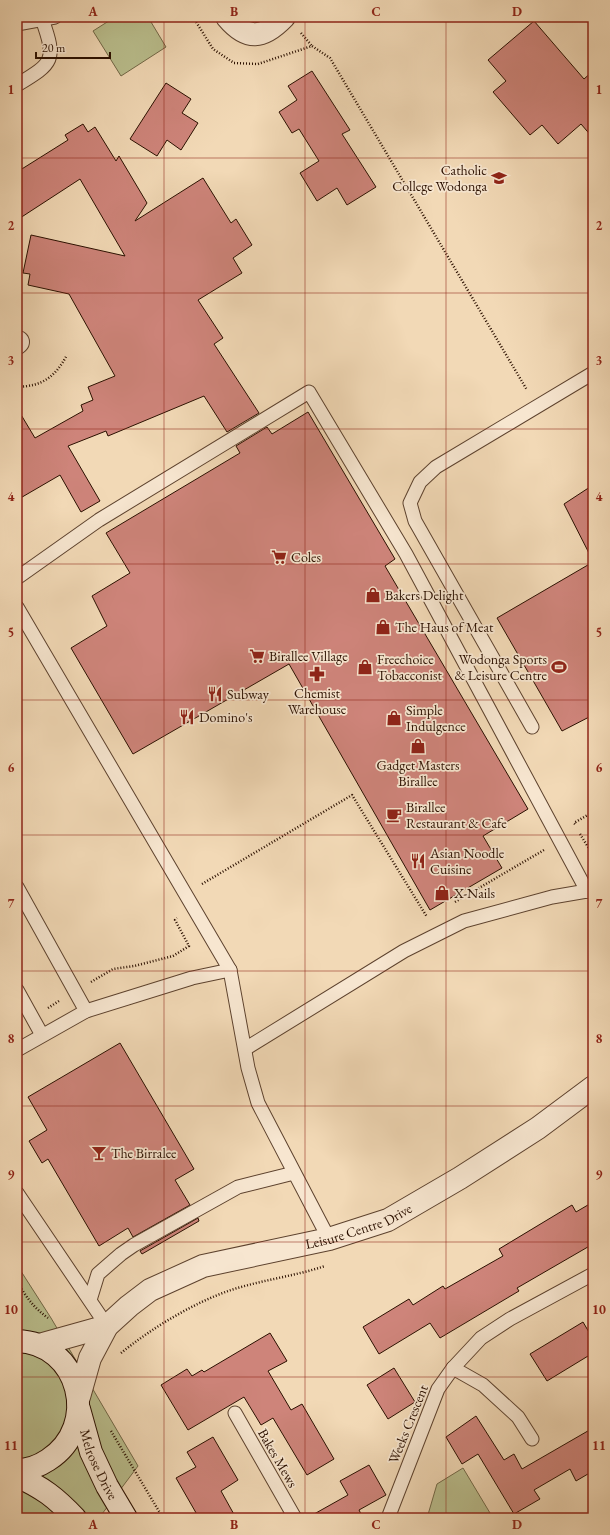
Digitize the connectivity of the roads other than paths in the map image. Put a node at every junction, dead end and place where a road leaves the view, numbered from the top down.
1 (227, 17) edge
2 (284, 17) edge
3 (48, 18) edge
4 (17, 24) edge
5 (17, 85) edge
6 (593, 373) edge
7 (17, 578) edge
8 (17, 607) edge
9 (22, 626) edge
10 (532, 728) dead end
11 (17, 888) edge
12 (590, 892) edge
13 (230, 970) junction
14 (17, 990) edge
15 (86, 1011) junction
16 (42, 1035) junction
17 (245, 1049) junction
18 (17, 1050) edge
19 (593, 1087) edge
20 (294, 1173) junction
21 (17, 1192) edge
22 (329, 1239) junction
23 (593, 1274) edge
24 (90, 1300) junction
25 (107, 1326) junction
26 (25, 1340) edge
27 (453, 1368) junction
28 (79, 1402) junction
29 (235, 1413) dead end
30 (532, 1439) dead end
31 (17, 1470) edge
32 (17, 1476) edge
33 (75, 1518) edge
34 (126, 1518) edge
35 (295, 1518) edge
36 (388, 1518) edge

1 - 2 street
3 - 4 lane
3 - 5 lane
6 - 10 lane
7 - 12 lane
8 - 9 lane
9 - 13 lane
11 - 15 lane
12 - 17 lane
13 - 15 lane
13 - 17 lane
14 - 16 lane
15 - 16 lane
16 - 18 lane
17 - 20 lane
19 - 22 street, Leisure Centre Drive
20 - 22 lane
20 - 24 lane
21 - 24 lane
22 - 25 street, Leisure Centre Drive
23 - 27 lane, Weeks Crescent
24 - 25 lane
25 - 26 street, Leisure Centre Drive
25 - 28 street, Leisure Centre Drive
26 - 28 street, Melrose Drive
27 - 30 lane
27 - 36 lane, Weeks Crescent
28 - 31 street, Leisure Centre Drive
28 - 34 street, Melrose Drive
29 - 35 lane, Bakes Mews
32 - 33 street

